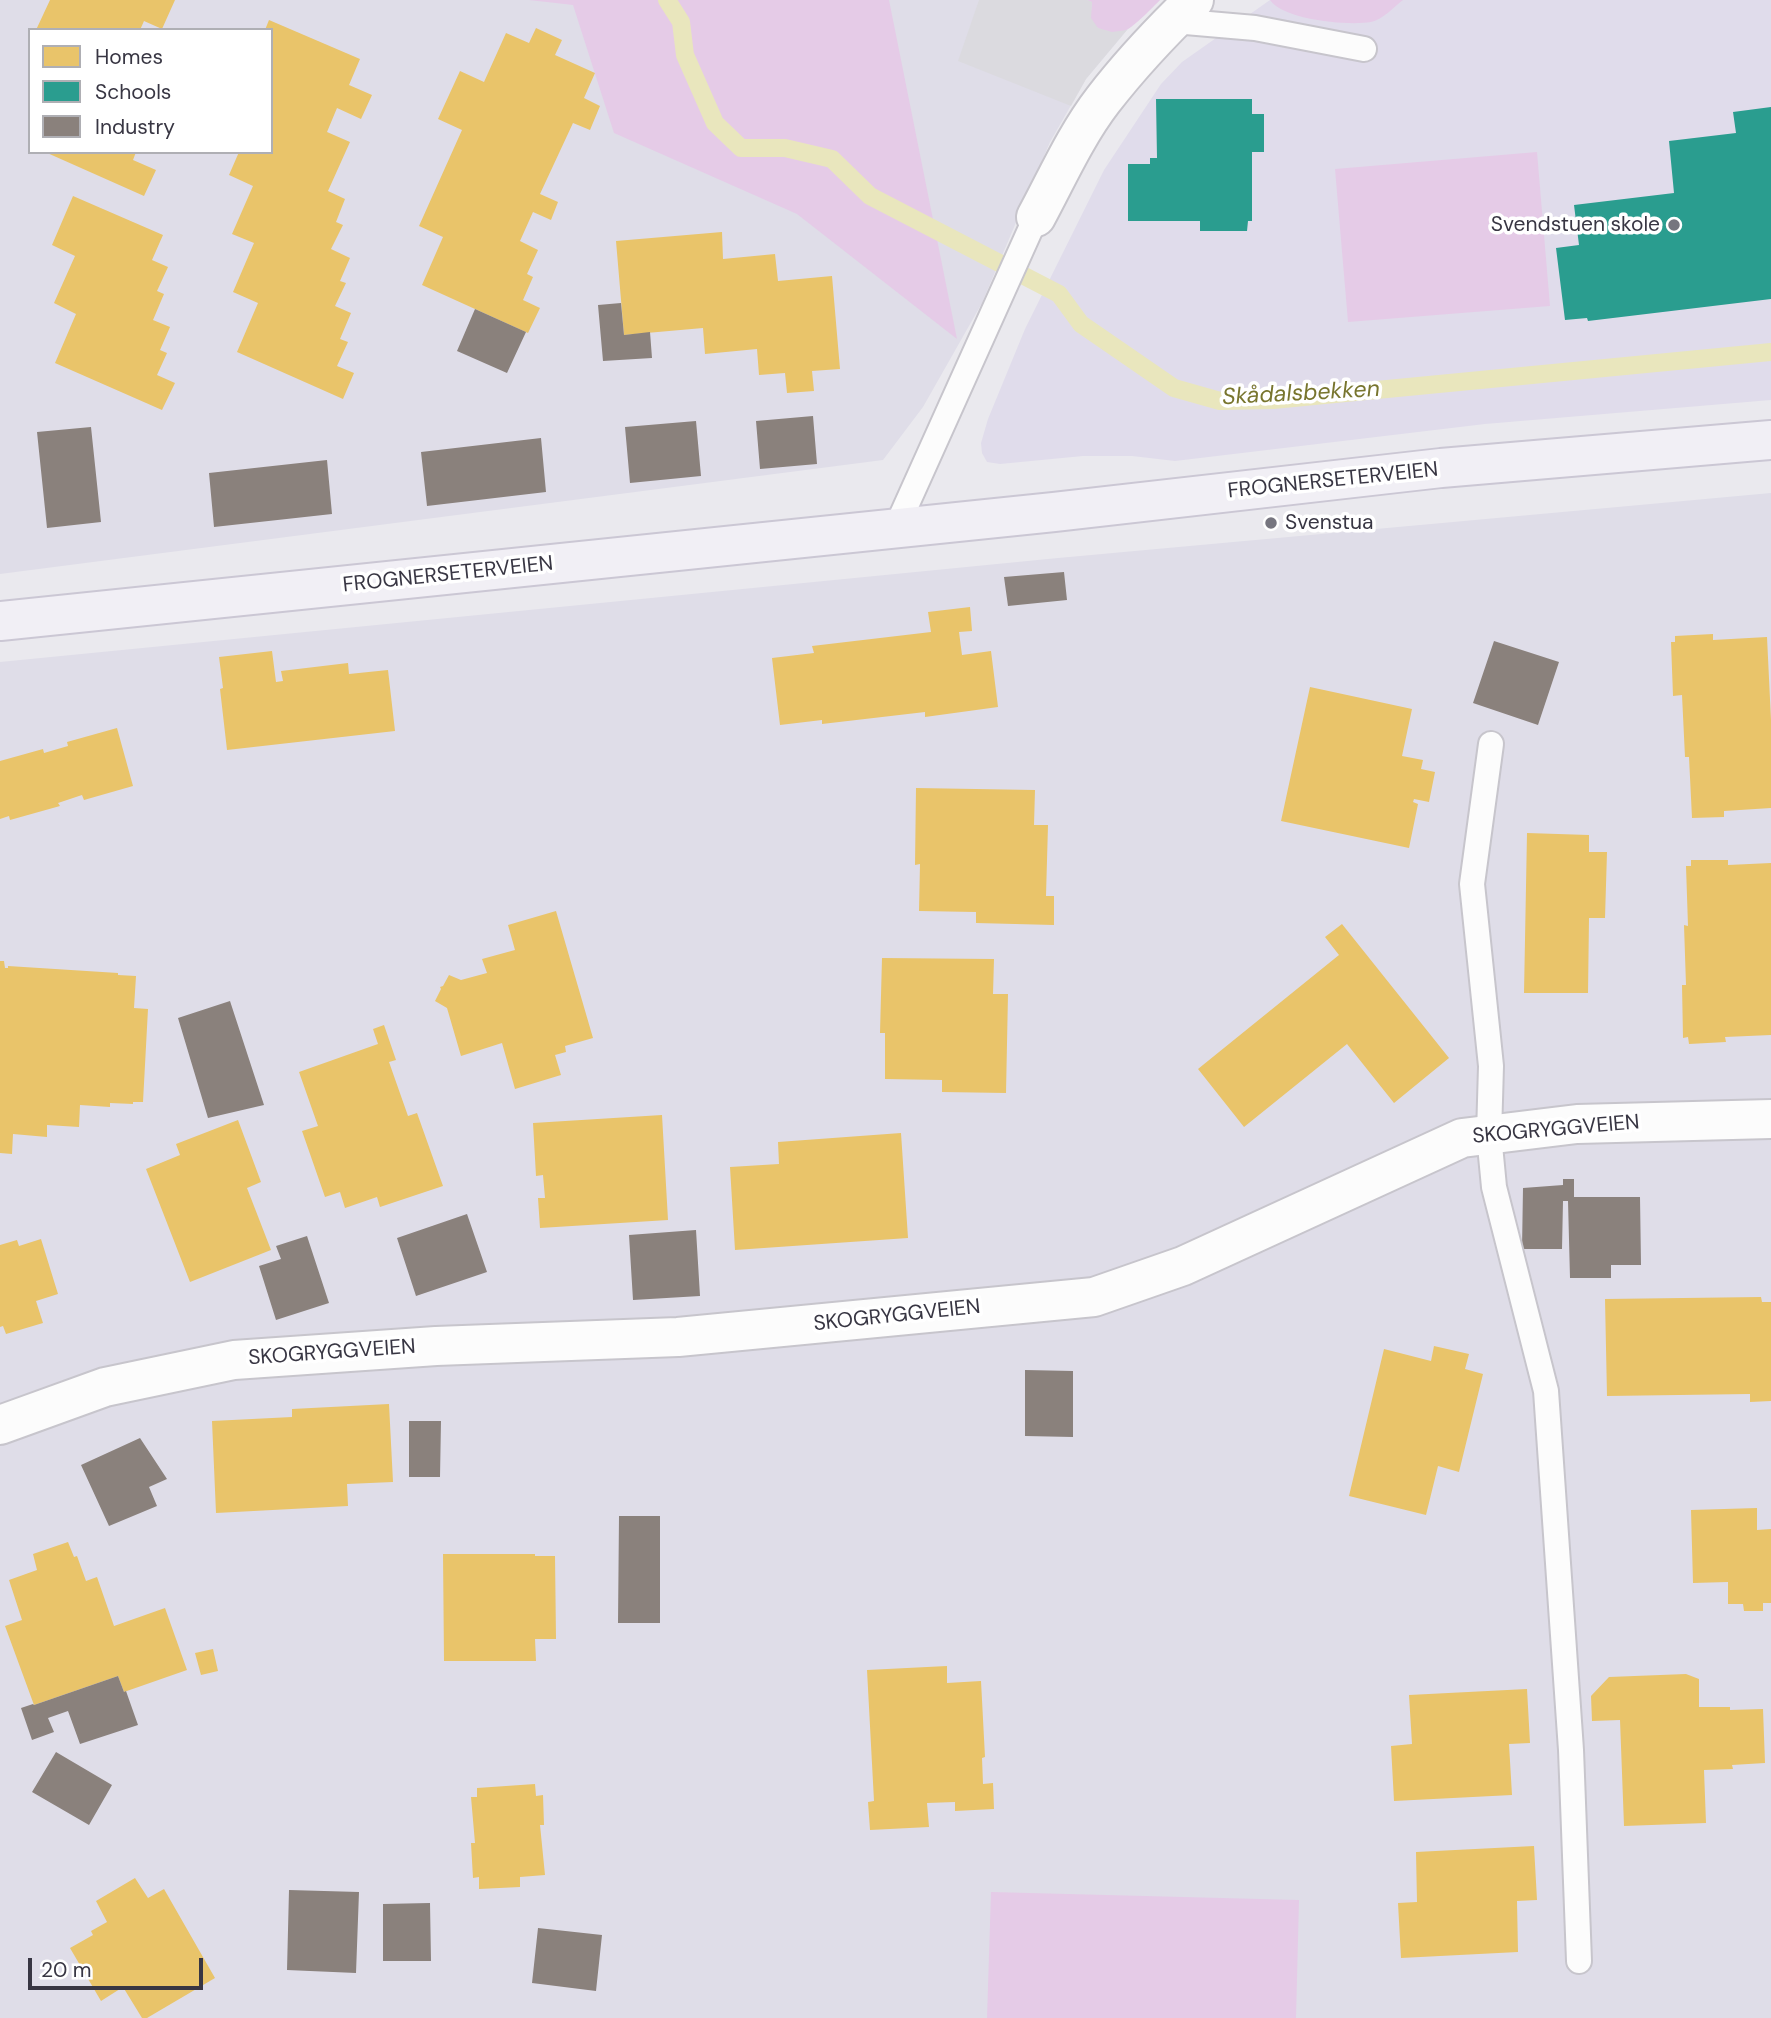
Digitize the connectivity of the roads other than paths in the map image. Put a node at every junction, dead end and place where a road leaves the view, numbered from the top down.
1 (1184, 10) edge
2 (1364, 49) dead end
3 (1036, 217) joint
4 (1771, 440) edge
5 (896, 528) junction
6 (0, 621) edge
7 (1491, 744) dead end
8 (1771, 1119) edge
9 (1489, 1135) junction
10 (0, 1425) edge
11 (1579, 1961) dead end

1 - 2 lane
1 - 3 street
3 - 5 lane
4 - 5 main road, FROGNERSETERVEIEN
5 - 6 main road, FROGNERSETERVEIEN
7 - 9 lane
8 - 9 street, SKOGRYGGVEIEN
9 - 10 street, SKOGRYGGVEIEN
9 - 11 lane

